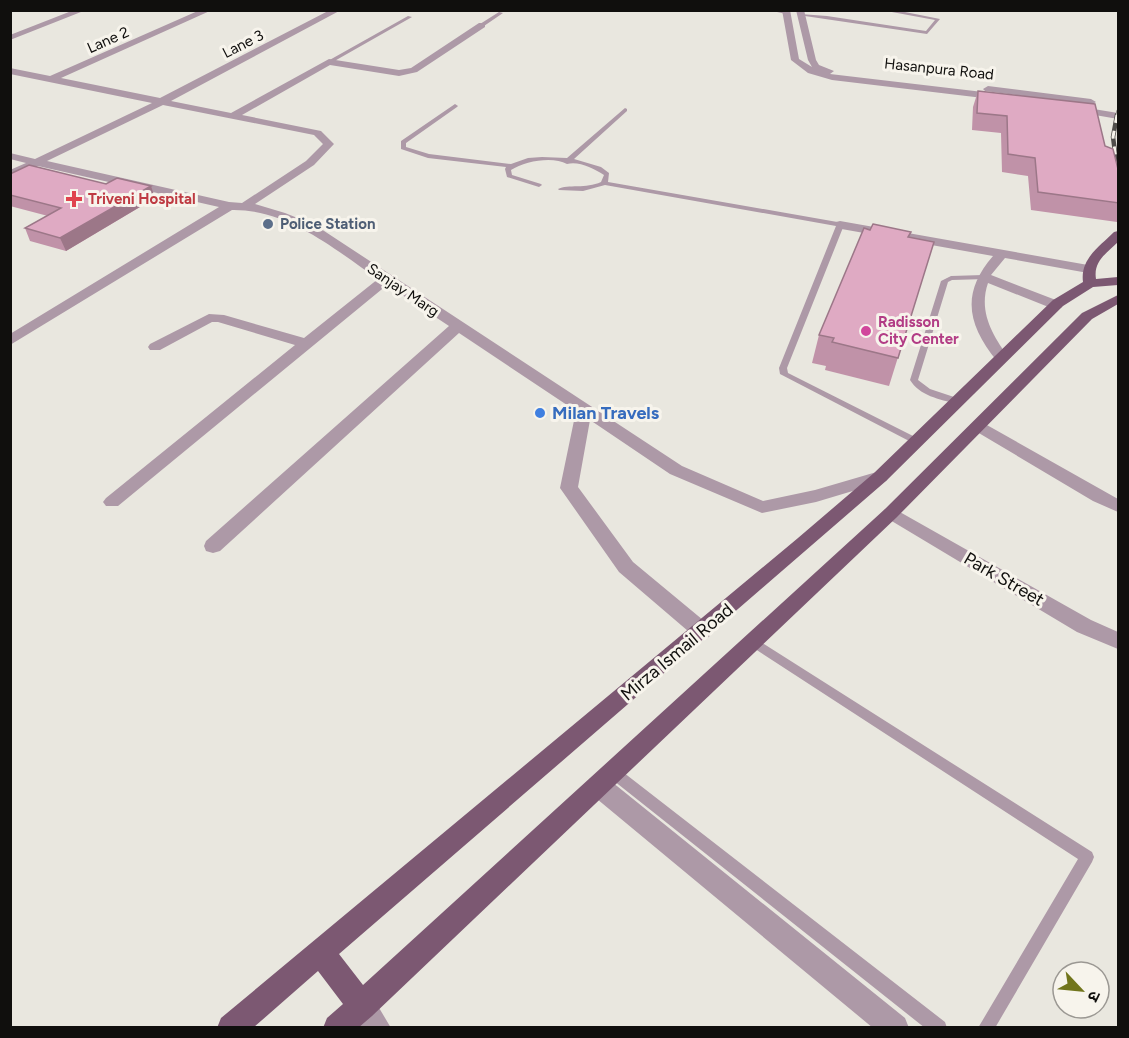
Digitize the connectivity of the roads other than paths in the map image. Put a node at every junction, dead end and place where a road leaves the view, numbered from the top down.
1 (82, 10) edge
2 (208, 10) edge
3 (337, 10) edge
4 (772, 10) edge
5 (841, 10) edge
6 (883, 10) edge
7 (786, 12) edge
8 (802, 12) edge
9 (501, 13) dead end
10 (410, 17) dead end
11 (827, 17) junction
12 (482, 25) joint
13 (10, 27) edge
14 (30, 31) junction
15 (10, 38) edge
16 (329, 62) junction
17 (10, 71) edge
18 (52, 79) junction
19 (161, 102) junction
20 (455, 106) dead end
21 (1119, 106) edge
22 (625, 110) dead end
23 (232, 116) junction
24 (1119, 116) edge
25 (10, 156) edge
26 (36, 162) junction
27 (567, 162) junction
28 (511, 166) junction
29 (10, 175) edge
30 (604, 183) junction
31 (539, 185) dead end
32 (561, 189) dead end
33 (246, 205) junction
34 (229, 206) junction
35 (840, 225) junction
36 (1119, 235) edge
37 (1002, 253) junction
38 (1089, 276) junction
39 (983, 277) junction
40 (386, 279) junction
41 (1119, 280) edge
42 (1119, 299) edge
43 (1056, 305) junction
44 (458, 326) junction
45 (10, 341) edge
46 (307, 344) junction
47 (155, 347) dead end
48 (1002, 358) junction
49 (957, 401) junction
50 (584, 409) junction
51 (978, 425) junction
52 (916, 441) junction
53 (880, 477) junction
54 (112, 502) dead end
55 (1119, 506) edge
56 (891, 513) junction
57 (213, 546) dead end
58 (702, 631) junction
59 (1119, 641) edge
60 (753, 642) junction
61 (607, 779) junction
62 (321, 953) junction
63 (369, 1017) edge
64 (231, 1028) edge
65 (338, 1028) edge
66 (896, 1028) edge
67 (939, 1028) edge
68 (986, 1028) edge

1 - 14 street
2 - 18 street, Lane 2
3 - 19 street, Lane 3
4 - 7 street
5 - 11 lane
6 - 11 lane
7 - 8 street
7 - 24 street, Hasanpura Road
8 - 11 lane
8 - 21 street, Hasanpura Road
9 - 12 lane
10 - 16 lane
12 - 16 street
13 - 14 street
14 - 15 street
16 - 23 street
17 - 18 street
18 - 19 street
19 - 23 street
19 - 26 street, Lane 3
20 - 28 lane
22 - 27 lane
23 - 33 street
25 - 26 street, Sanjay Marg
26 - 29 street, Lane 3
26 - 34 street, Sanjay Marg
27 - 28 lane
27 - 30 lane
28 - 31 lane
30 - 32 lane
30 - 35 lane
33 - 34 street, Sanjay Marg
33 - 40 street, Sanjay Marg
34 - 45 street
35 - 37 street
35 - 52 lane
36 - 38 main road
37 - 38 street
37 - 39 street
38 - 41 main road, Mirza Ismail Road
38 - 43 main road, Mirza Ismail Road
39 - 43 street
39 - 48 street
39 - 49 lane
40 - 44 street, Sanjay Marg
40 - 46 street
42 - 51 main road
43 - 48 main road, Mirza Ismail Road
44 - 50 street, Sanjay Marg
44 - 57 street
46 - 47 street
46 - 54 street
48 - 49 main road, Mirza Ismail Road
49 - 52 main road, Mirza Ismail Road
50 - 53 street, Sanjay Marg
50 - 58 street
51 - 55 street
51 - 56 main road
52 - 53 main road, Mirza Ismail Road
53 - 58 main road, Mirza Ismail Road
56 - 59 street, Park Street
56 - 60 main road
58 - 62 main road, Mirza Ismail Road
60 - 61 main road
60 - 68 lane
61 - 63 main road
61 - 66 street
61 - 67 lane
62 - 63 main road
62 - 64 main road, Mirza Ismail Road
63 - 65 main road

